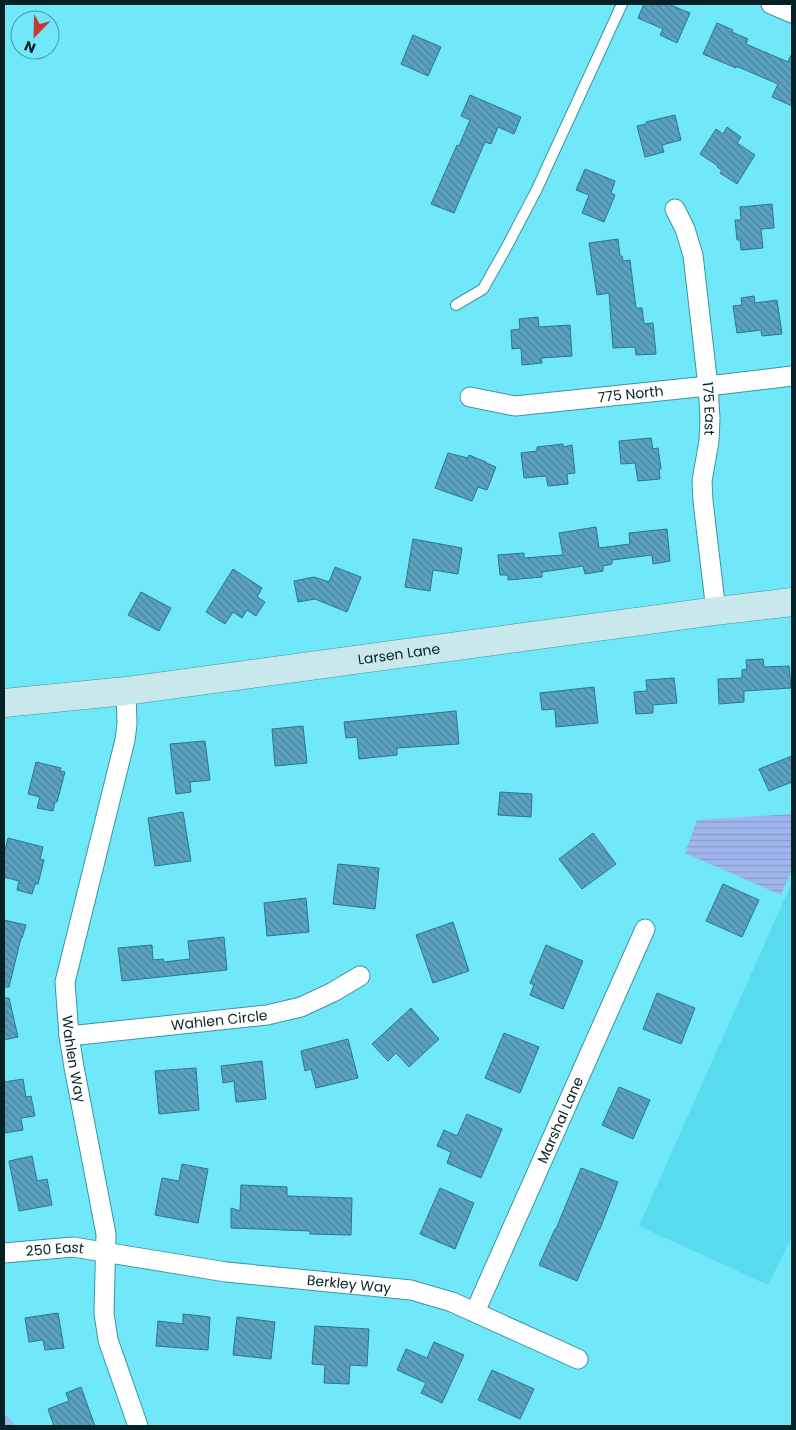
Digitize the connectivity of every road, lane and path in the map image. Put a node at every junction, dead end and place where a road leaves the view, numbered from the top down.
1 (622, 4) edge
2 (770, 4) edge
3 (792, 13) edge
4 (675, 209) dead end
5 (456, 305) dead end
6 (792, 376) edge
7 (708, 386) junction
8 (470, 397) dead end
9 (792, 602) edge
10 (716, 611) junction
11 (126, 691) junction
12 (4, 703) edge
13 (645, 928) dead end
14 (360, 976) dead end
15 (70, 1036) junction
16 (4, 1253) edge
17 (106, 1253) junction
18 (475, 1312) junction
19 (578, 1359) dead end
20 (138, 1426) edge

1 - 5 lane
2 - 3 street
4 - 7 street, 175 East
6 - 7 street, 775 North
7 - 8 street, 775 North
7 - 10 street, 175 East
9 - 10 main road, Larsen Lane
10 - 11 main road, Larsen Lane
11 - 12 main road, Larsen Lane
11 - 15 street, Wahlen Way
13 - 18 street, Marshal Lane
14 - 15 street, Wahlen Circle
15 - 17 street, Wahlen Way
16 - 17 street, 250 East
17 - 18 street, Berkley Way
17 - 20 street, Wahlen Way
18 - 19 street, Berkley Way

